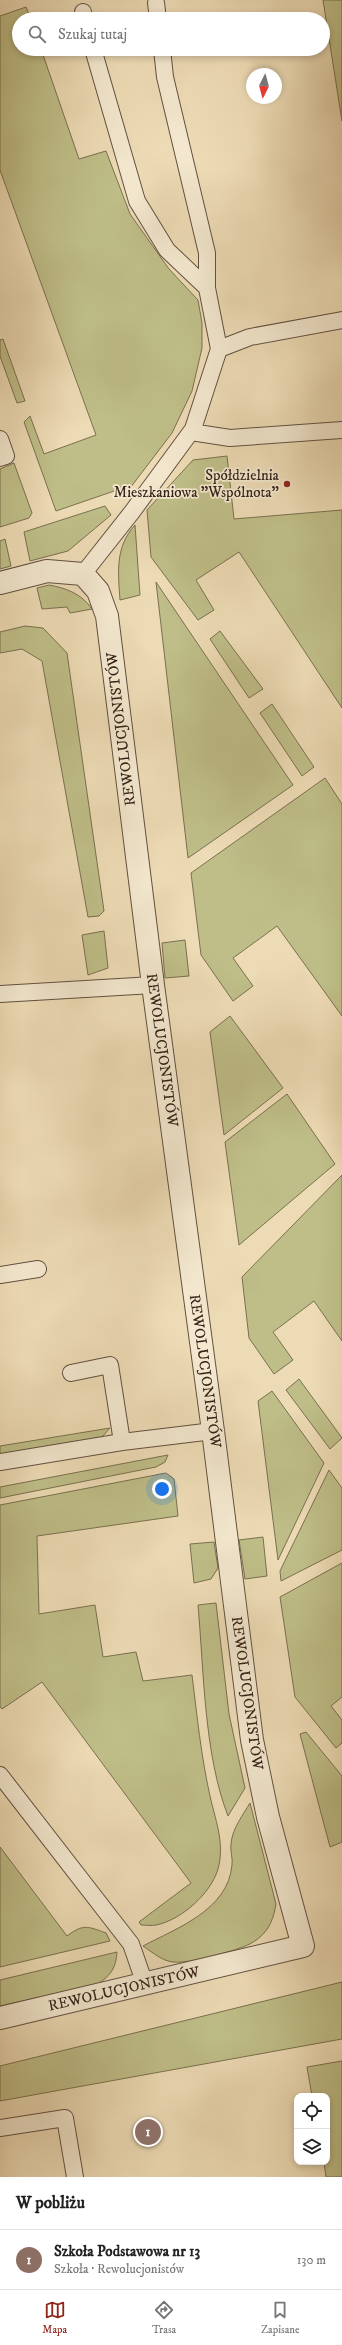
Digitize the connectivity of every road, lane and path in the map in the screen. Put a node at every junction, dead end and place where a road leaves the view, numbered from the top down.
1 (95, 56) edge
2 (163, 56) edge
3 (207, 288) junction
4 (342, 320) edge
5 (219, 349) junction
6 (342, 430) edge
7 (191, 432) junction
8 (0, 439) edge
9 (0, 458) edge
10 (83, 574) junction
11 (0, 583) edge
12 (153, 985) junction
13 (0, 994) edge
14 (38, 1269) dead end
15 (0, 1275) edge
16 (71, 1373) dead end
17 (213, 1431) junction
18 (122, 1442) junction
19 (0, 1462) edge
20 (0, 1775) edge
21 (145, 1984) junction
22 (0, 2018) edge
23 (0, 2128) edge
24 (75, 2177) edge

1 - 3 lane
2 - 3 lane
3 - 5 lane
4 - 5 lane
5 - 7 lane
6 - 7 lane
7 - 10 lane
8 - 9 lane
10 - 11 street
10 - 12 street, REWOLUCJONISTÓW
12 - 13 lane
12 - 17 street, REWOLUCJONISTÓW
14 - 15 lane
16 - 18 lane
17 - 18 lane
17 - 21 street, REWOLUCJONISTÓW
18 - 19 lane
20 - 21 lane
21 - 22 street, REWOLUCJONISTÓW
23 - 24 lane

